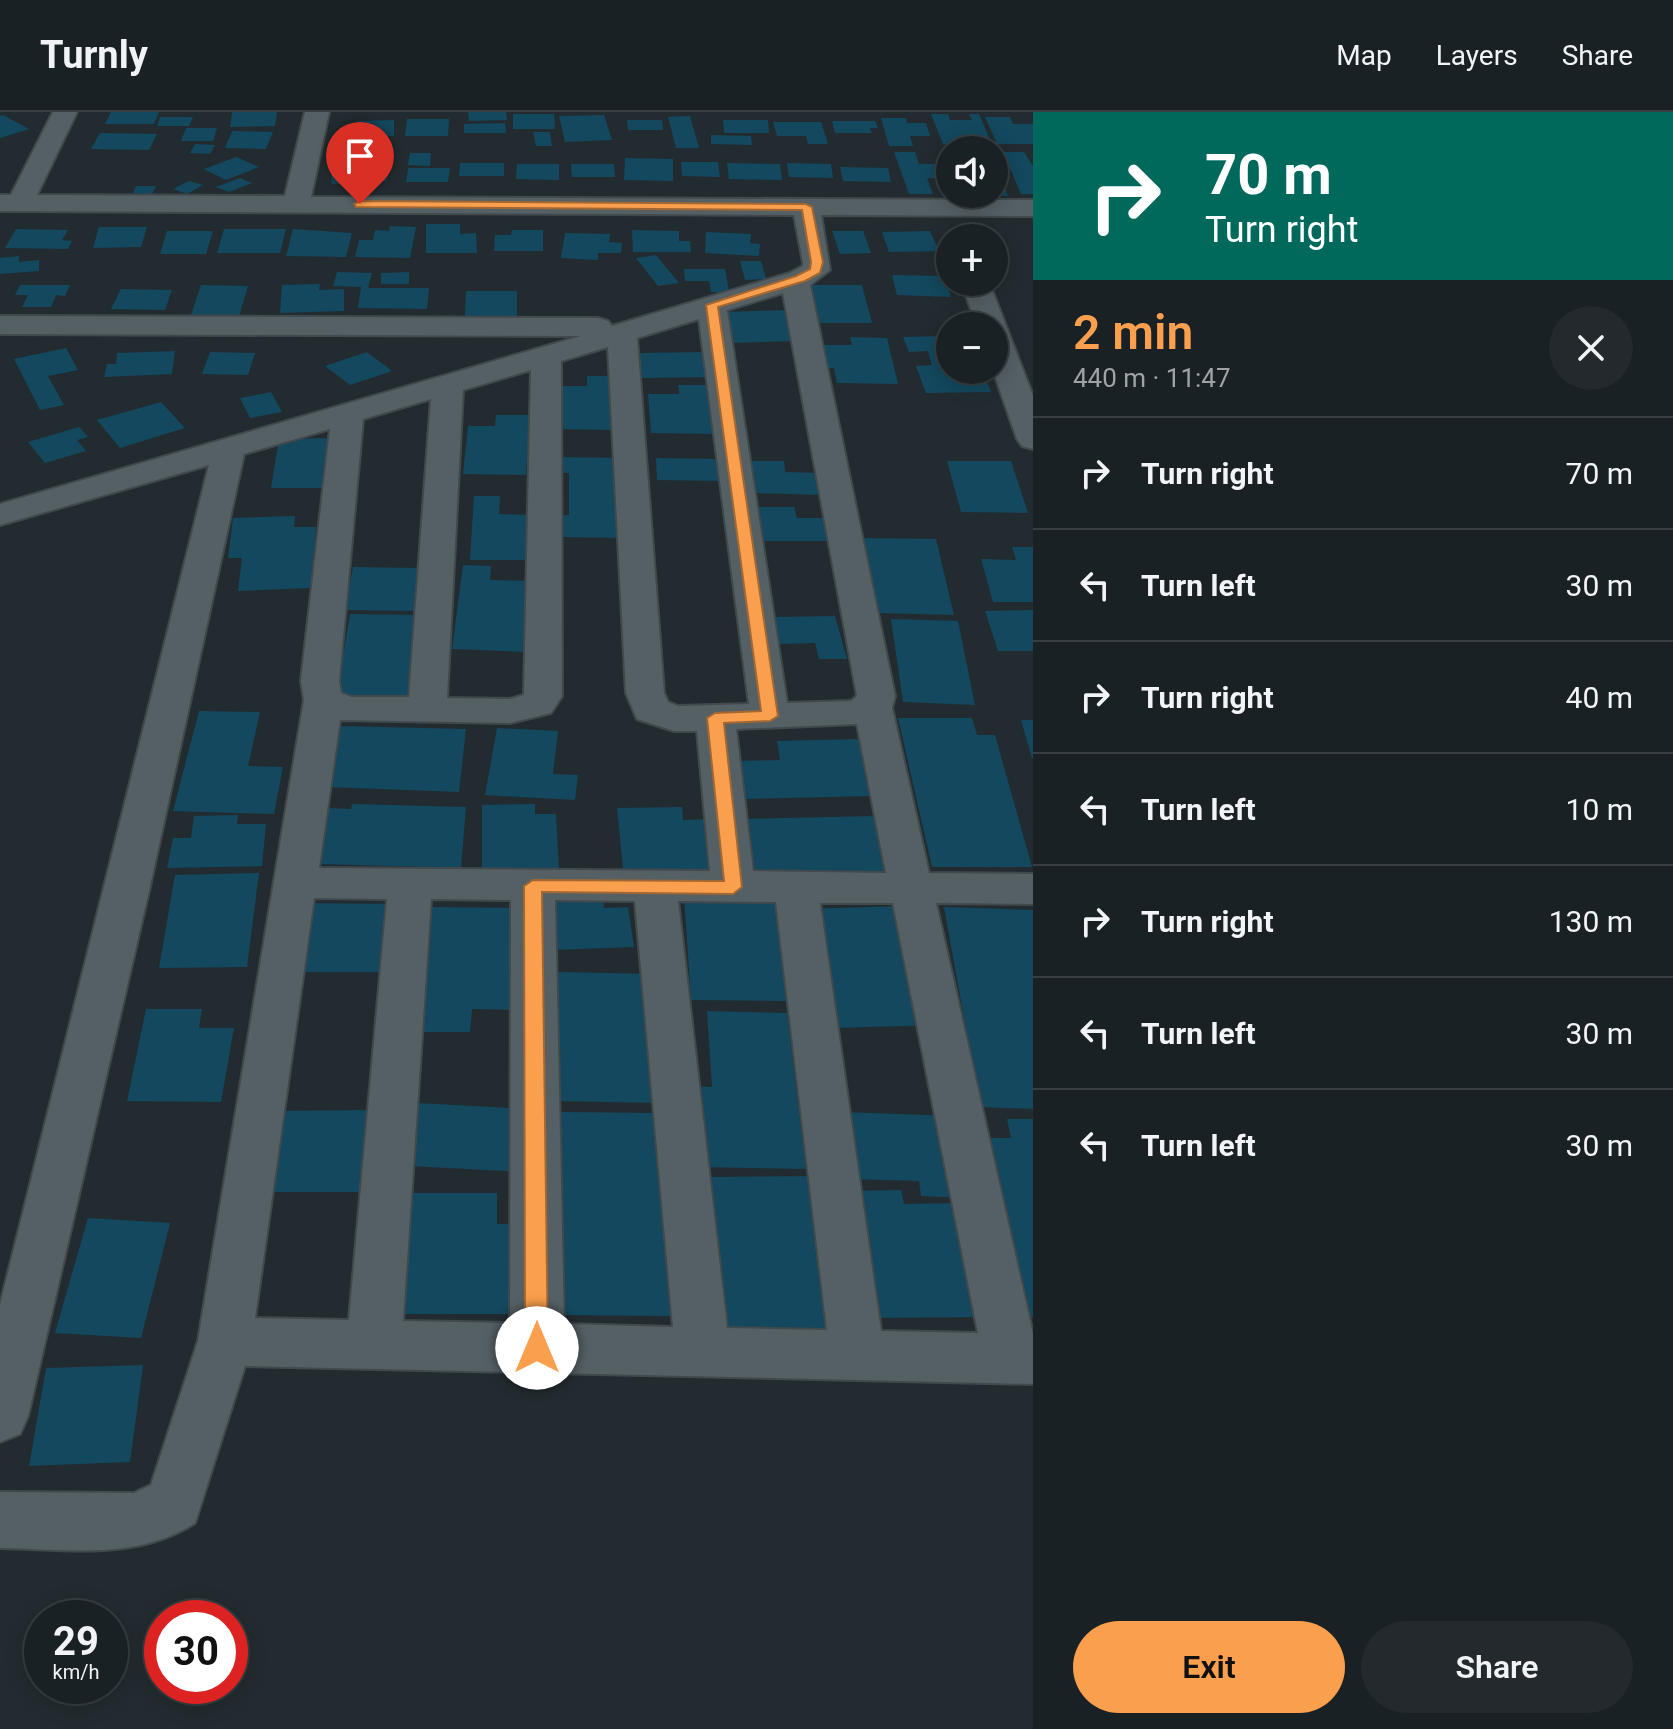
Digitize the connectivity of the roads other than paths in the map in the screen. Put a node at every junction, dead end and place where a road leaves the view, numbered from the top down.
1 (65, 112) edge
2 (317, 112) edge
3 (10, 203) edge
4 (296, 204) junction
5 (806, 207) junction
6 (936, 208) edge
7 (948, 208) edge
8 (1008, 208) edge
9 (1033, 208) edge
10 (954, 224) edge
11 (795, 281) junction
12 (712, 305) junction
13 (0, 325) edge
14 (631, 330) junction
15 (546, 356) junction
16 (1008, 370) edge
17 (448, 384) junction
18 (348, 413) junction
19 (1033, 439) edge
20 (229, 447) junction
21 (0, 515) edge
22 (323, 700) junction
23 (873, 708) junction
24 (427, 710) junction
25 (770, 716) junction
26 (715, 718) junction
27 (295, 883) junction
28 (410, 885) junction
29 (533, 886) junction
30 (655, 887) junction
31 (733, 887) junction
32 (796, 888) junction
33 (912, 889) junction
34 (1033, 889) edge
35 (225, 1341) junction
36 (374, 1344) junction
37 (537, 1348) junction
38 (702, 1351) junction
39 (857, 1356) junction
40 (1022, 1359) edge
41 (0, 1416) edge
42 (0, 1520) edge

1 - 3 street
2 - 4 street
3 - 4 street
4 - 5 street
5 - 6 street
5 - 11 street
7 - 10 street
8 - 9 street
11 - 12 street
11 - 23 street
12 - 14 street
12 - 25 street
13 - 14 street
14 - 15 street
14 - 26 street
15 - 17 street
15 - 24 street
16 - 19 street
17 - 18 street
17 - 24 street
18 - 20 street
18 - 22 street
20 - 21 street
20 - 41 street
22 - 24 street
22 - 27 street
23 - 25 street
23 - 33 street
25 - 26 street
26 - 31 street
27 - 28 street
27 - 35 street
28 - 29 street
28 - 36 street
29 - 30 street
29 - 37 street
30 - 31 street
30 - 38 street
31 - 32 street
32 - 33 street
32 - 39 street
33 - 34 street
33 - 40 street
35 - 36 street
35 - 42 street
36 - 37 street
37 - 38 street
38 - 39 street
39 - 40 street

